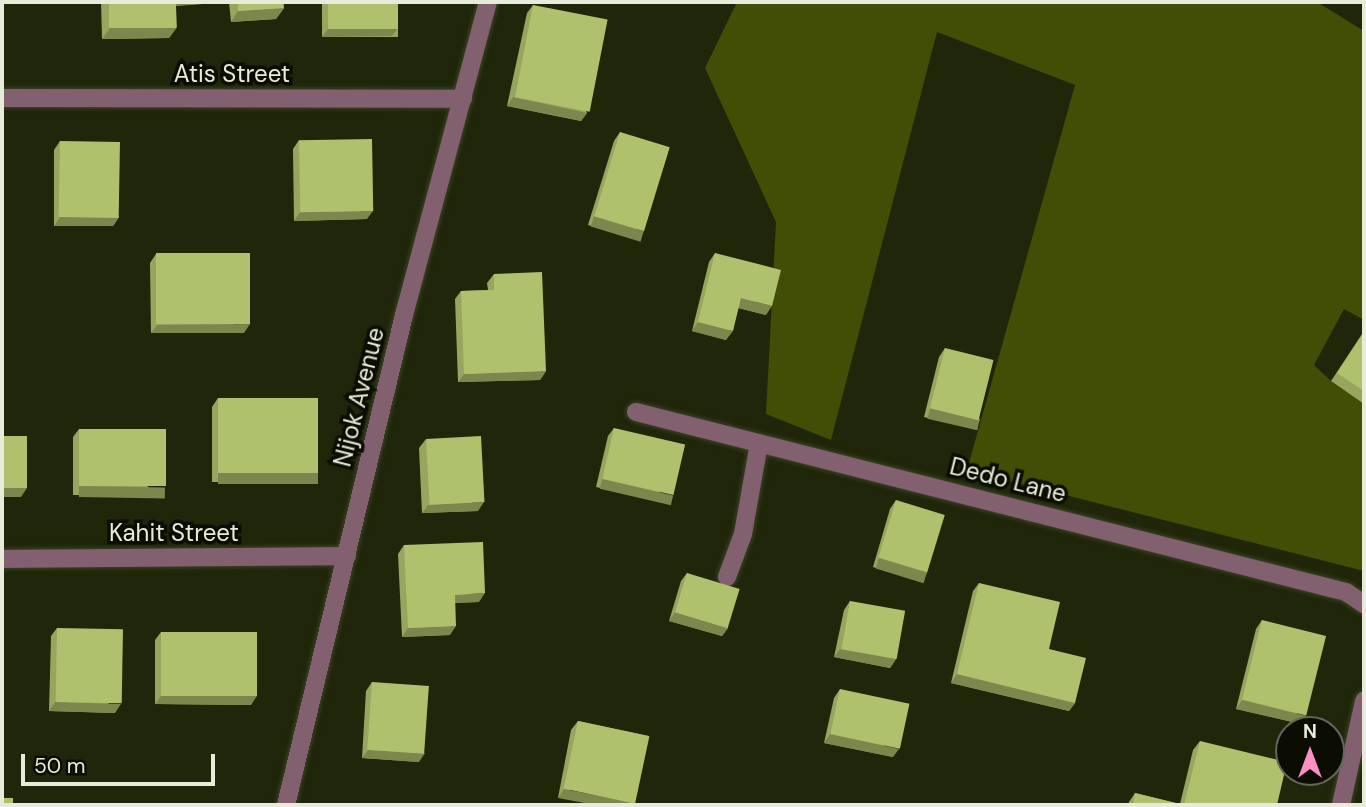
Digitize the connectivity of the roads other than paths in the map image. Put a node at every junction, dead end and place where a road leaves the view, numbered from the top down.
1 (488, 2) edge
2 (2, 98) edge
3 (463, 99) junction
4 (636, 412) dead end
5 (759, 443) junction
6 (347, 556) junction
7 (2, 559) edge
8 (727, 577) dead end
9 (1364, 604) edge
10 (1364, 701) edge
11 (286, 805) edge
12 (1341, 805) edge

1 - 3 street, Nijok Avenue
2 - 3 street, Atis Street
3 - 6 street, Nijok Avenue
4 - 5 street, Dedo Lane
5 - 8 street
5 - 9 street, Dedo Lane
6 - 7 street, Kahit Street
6 - 11 street, Nijok Avenue
10 - 12 street

